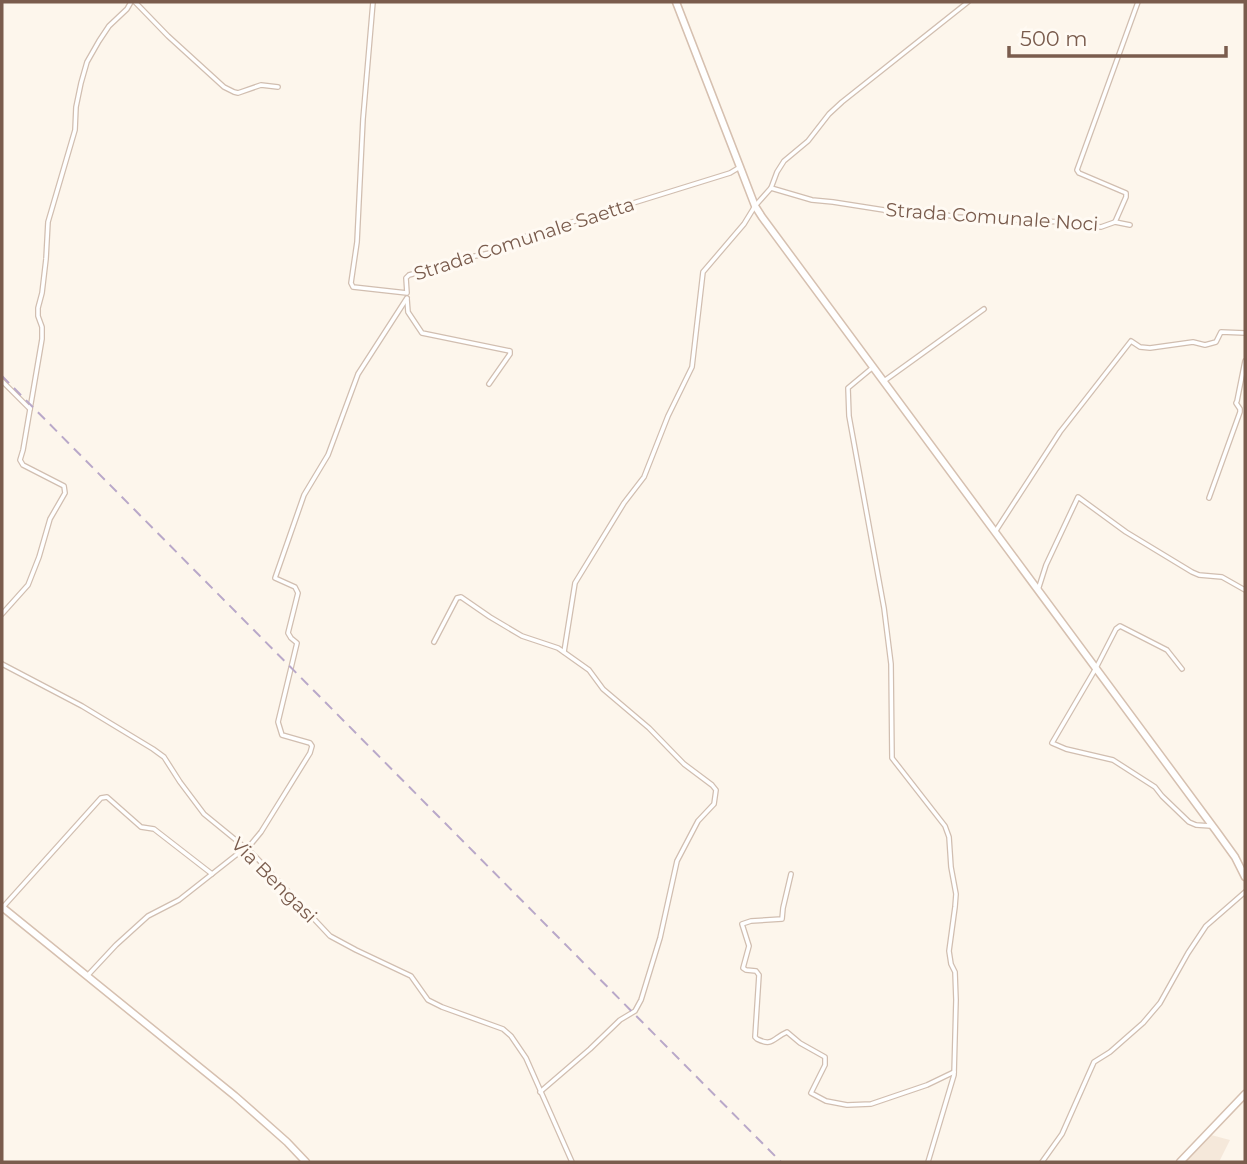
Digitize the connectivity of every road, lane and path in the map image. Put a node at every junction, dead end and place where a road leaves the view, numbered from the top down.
1 (133, 2) edge
2 (373, 2) edge
3 (676, 2) edge
4 (968, 2) edge
5 (1138, 2) edge
6 (278, 87) dead end
7 (740, 167) junction
8 (771, 188) junction
9 (755, 206) junction
10 (1115, 222) junction
11 (1130, 225) dead end
12 (407, 295) junction
13 (984, 309) dead end
14 (1245, 333) edge
15 (1245, 361) edge
16 (873, 367) junction
17 (2, 381) edge
18 (884, 381) junction
19 (489, 384) dead end
20 (30, 410) junction
21 (1209, 498) dead end
22 (995, 532) junction
23 (1038, 590) junction
24 (1245, 590) edge
25 (2, 614) edge
26 (434, 642) dead end
27 (564, 652) junction
28 (2, 664) edge
29 (1096, 668) junction
30 (1182, 669) dead end
31 (1213, 826) junction
32 (246, 849) junction
33 (212, 874) junction
34 (791, 874) dead end
35 (1245, 877) edge
36 (1245, 892) edge
37 (2, 907) edge
38 (87, 976) junction
39 (954, 1072) junction
40 (540, 1092) junction
41 (1245, 1094) edge
42 (306, 1162) edge
43 (572, 1162) edge
44 (928, 1162) edge
45 (1041, 1162) edge
46 (1180, 1162) edge

1 - 6 street
1 - 20 street
2 - 12 street, Strada Comunale Saetta
3 - 7 street
4 - 8 street
5 - 10 street
7 - 9 street
7 - 12 street, Strada Comunale Saetta
8 - 9 street
8 - 10 street, Strada Comunale Noci
9 - 16 street
9 - 27 street
10 - 11 street, Strada Comunale Noci
12 - 19 street
12 - 32 street
13 - 18 street
14 - 22 street
15 - 21 street
16 - 18 street
16 - 39 street
17 - 20 street
18 - 22 street
20 - 25 street
22 - 23 street
23 - 24 street
23 - 29 street
26 - 27 street
27 - 40 street
28 - 32 street, Via Bengasi
29 - 30 street
29 - 31 street
29 - 31 street
31 - 35 street
32 - 33 street
32 - 40 street, Via Bengasi
33 - 37 street
33 - 38 street
34 - 39 street
36 - 45 street
37 - 38 street
38 - 42 street
39 - 44 street
40 - 43 street, Via Bengasi
41 - 46 street

